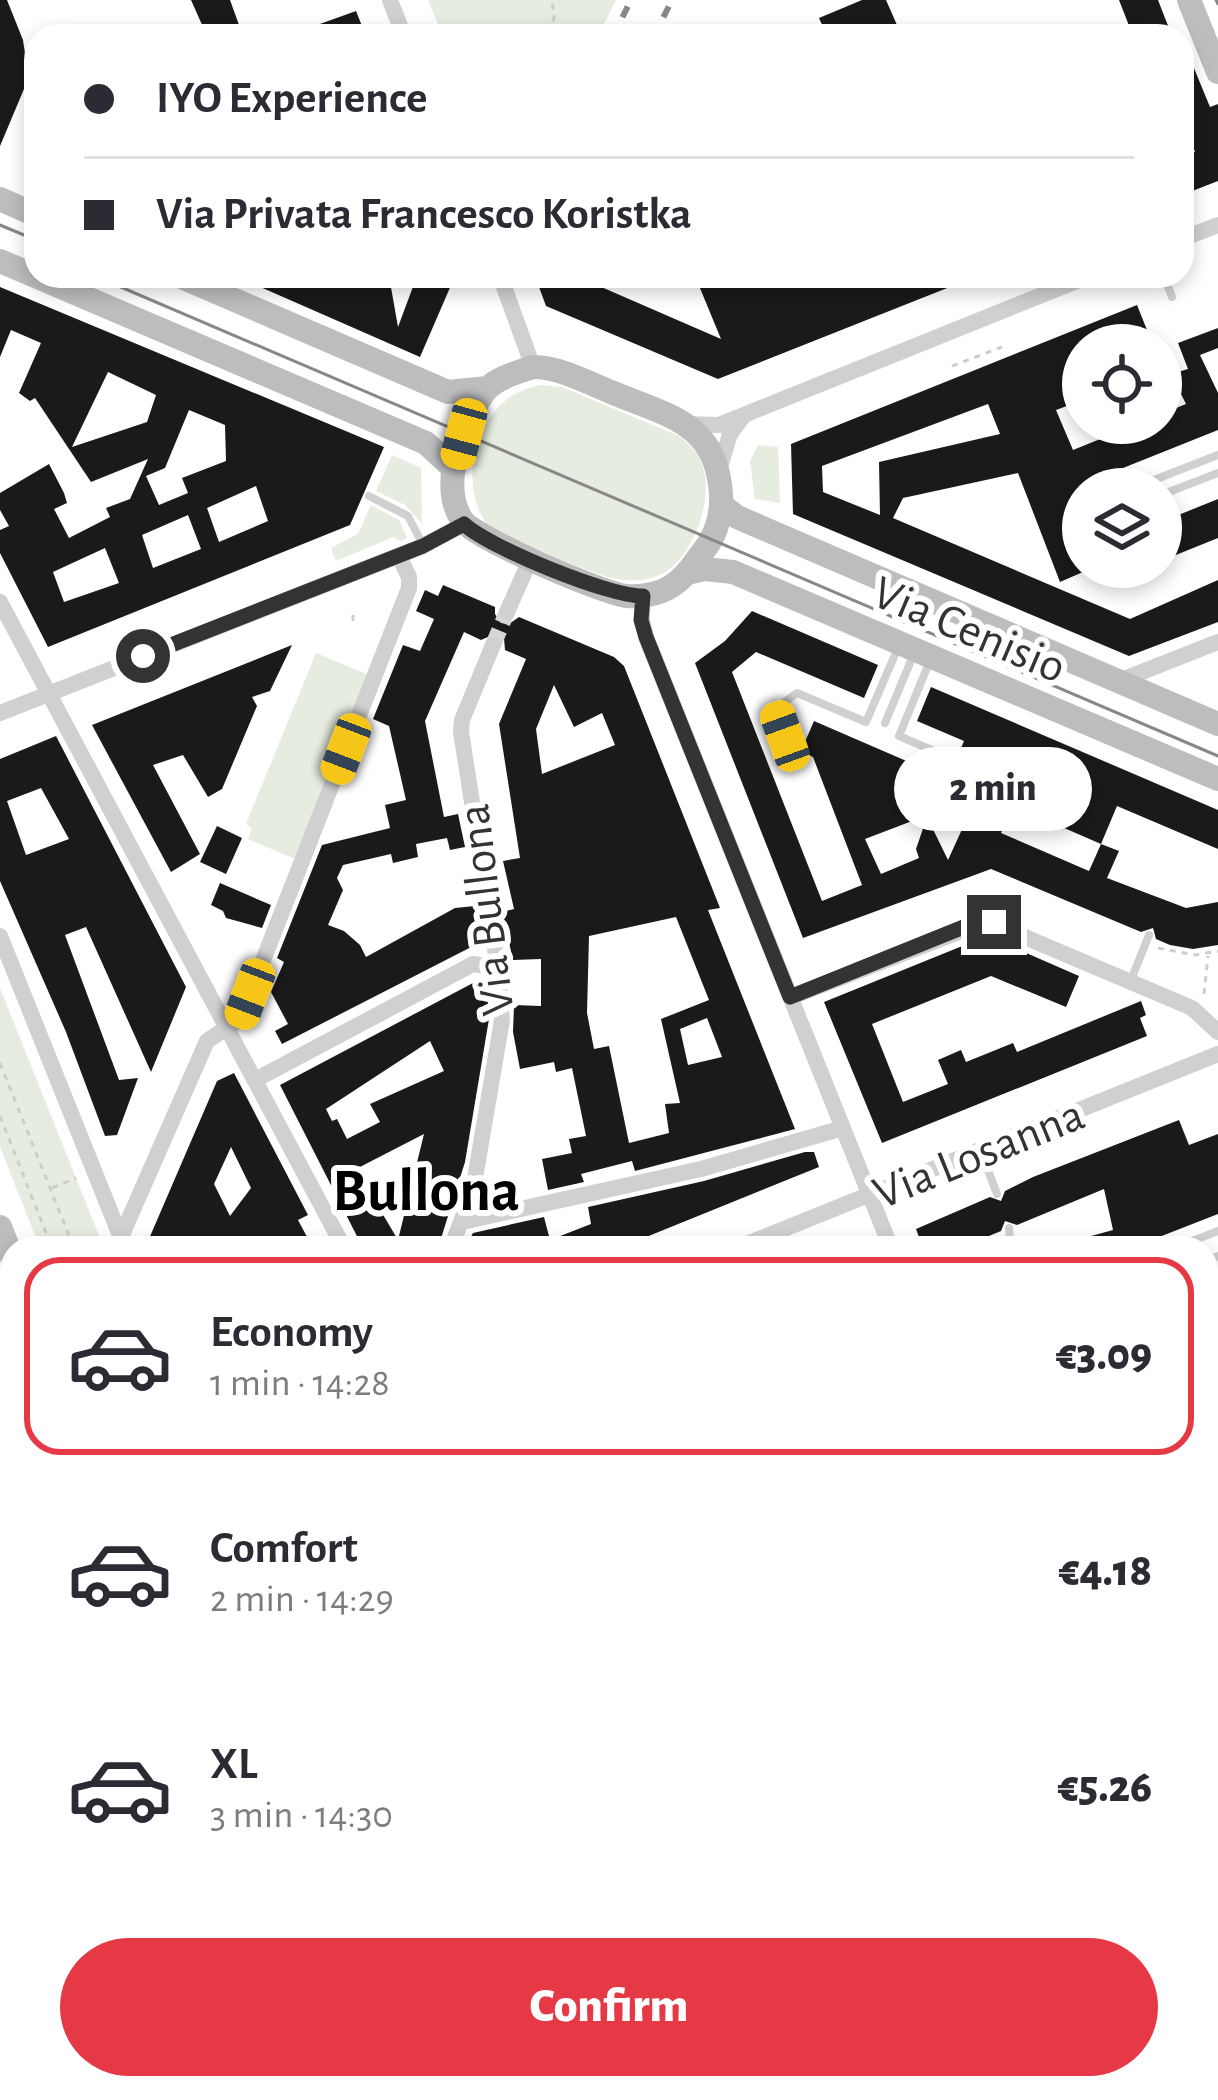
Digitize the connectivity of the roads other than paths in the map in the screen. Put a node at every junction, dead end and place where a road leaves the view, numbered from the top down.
1 (1189, 0) edge
2 (1218, 71) edge
3 (63, 288) edge
4 (206, 288) edge
5 (504, 288) edge
6 (1059, 288) edge
7 (1169, 288) edge
8 (1172, 296) dead end
9 (533, 367) junction
10 (487, 388) junction
11 (742, 417) junction
12 (685, 423) junction
13 (1218, 455) edge
14 (720, 467) junction
15 (1182, 469) edge
16 (454, 470) junction
17 (1218, 473) edge
18 (1182, 487) edge
19 (369, 496) dead end
20 (722, 505) junction
21 (464, 524) junction
22 (423, 546) junction
23 (399, 556) junction
24 (532, 558) junction
25 (687, 573) junction
26 (643, 596) junction
27 (0, 602) edge
28 (507, 612) tunnel mouth
29 (1218, 642) edge
30 (493, 645) tunnel mouth
31 (916, 650) junction
32 (1119, 681) junction
33 (49, 693) junction
34 (0, 712) edge
35 (885, 723) dead end
36 (1218, 724) edge
37 (948, 757) dead end
38 (795, 764) dead end
39 (1218, 779) edge
40 (0, 935) edge
41 (1147, 939) road end
42 (498, 968) junction
43 (1130, 981) junction
44 (790, 997) junction
45 (229, 1025) junction
46 (1218, 1032) edge
47 (1218, 1054) edge
48 (257, 1079) junction
49 (843, 1128) junction
50 (981, 1151) junction
51 (997, 1194) dead end
52 (870, 1196) junction
53 (462, 1222) junction
54 (1009, 1228) dead end
55 (121, 1236) edge
56 (125, 1236) edge
57 (338, 1236) edge
58 (456, 1236) edge
59 (768, 1236) edge
60 (886, 1236) edge
61 (1010, 1236) edge

1 - 2 main road
3 - 16 main road
4 - 10 main road
5 - 9 street
6 - 11 street
7 - 8 lane
9 - 10 main road
9 - 12 main road
10 - 16 main road
11 - 12 street
11 - 14 street
12 - 14 main road
13 - 15 lane
14 - 20 main road
16 - 21 main road
17 - 18 lane
19 - 22 lane
20 - 25 main road
20 - 32 main road, Via Cenisio
21 - 22 street
21 - 24 main road
22 - 23 street
23 - 33 street
23 - 45 street
24 - 26 main road
24 - 28 street
25 - 26 main road
25 - 31 main road, Via Cenisio
26 - 44 street
27 - 33 street
29 - 32 street
30 - 42 street, Via Bullona
31 - 35 lane
31 - 37 lane
31 - 38 lane
31 - 39 main road, Via Cenisio
32 - 36 main road, Via Cenisio
33 - 34 street
33 - 45 street
40 - 55 street
41 - 43 lane
42 - 48 street
42 - 53 street, Via Bullona
43 - 44 street
43 - 46 street
44 - 49 street
45 - 48 street
45 - 56 street
47 - 50 street, Via Losanna
48 - 57 street
49 - 52 street
49 - 53 street
50 - 51 lane
50 - 52 street, Via Losanna
52 - 59 street, Via Losanna
52 - 60 street
53 - 58 street, Via Bullona
54 - 61 lane

